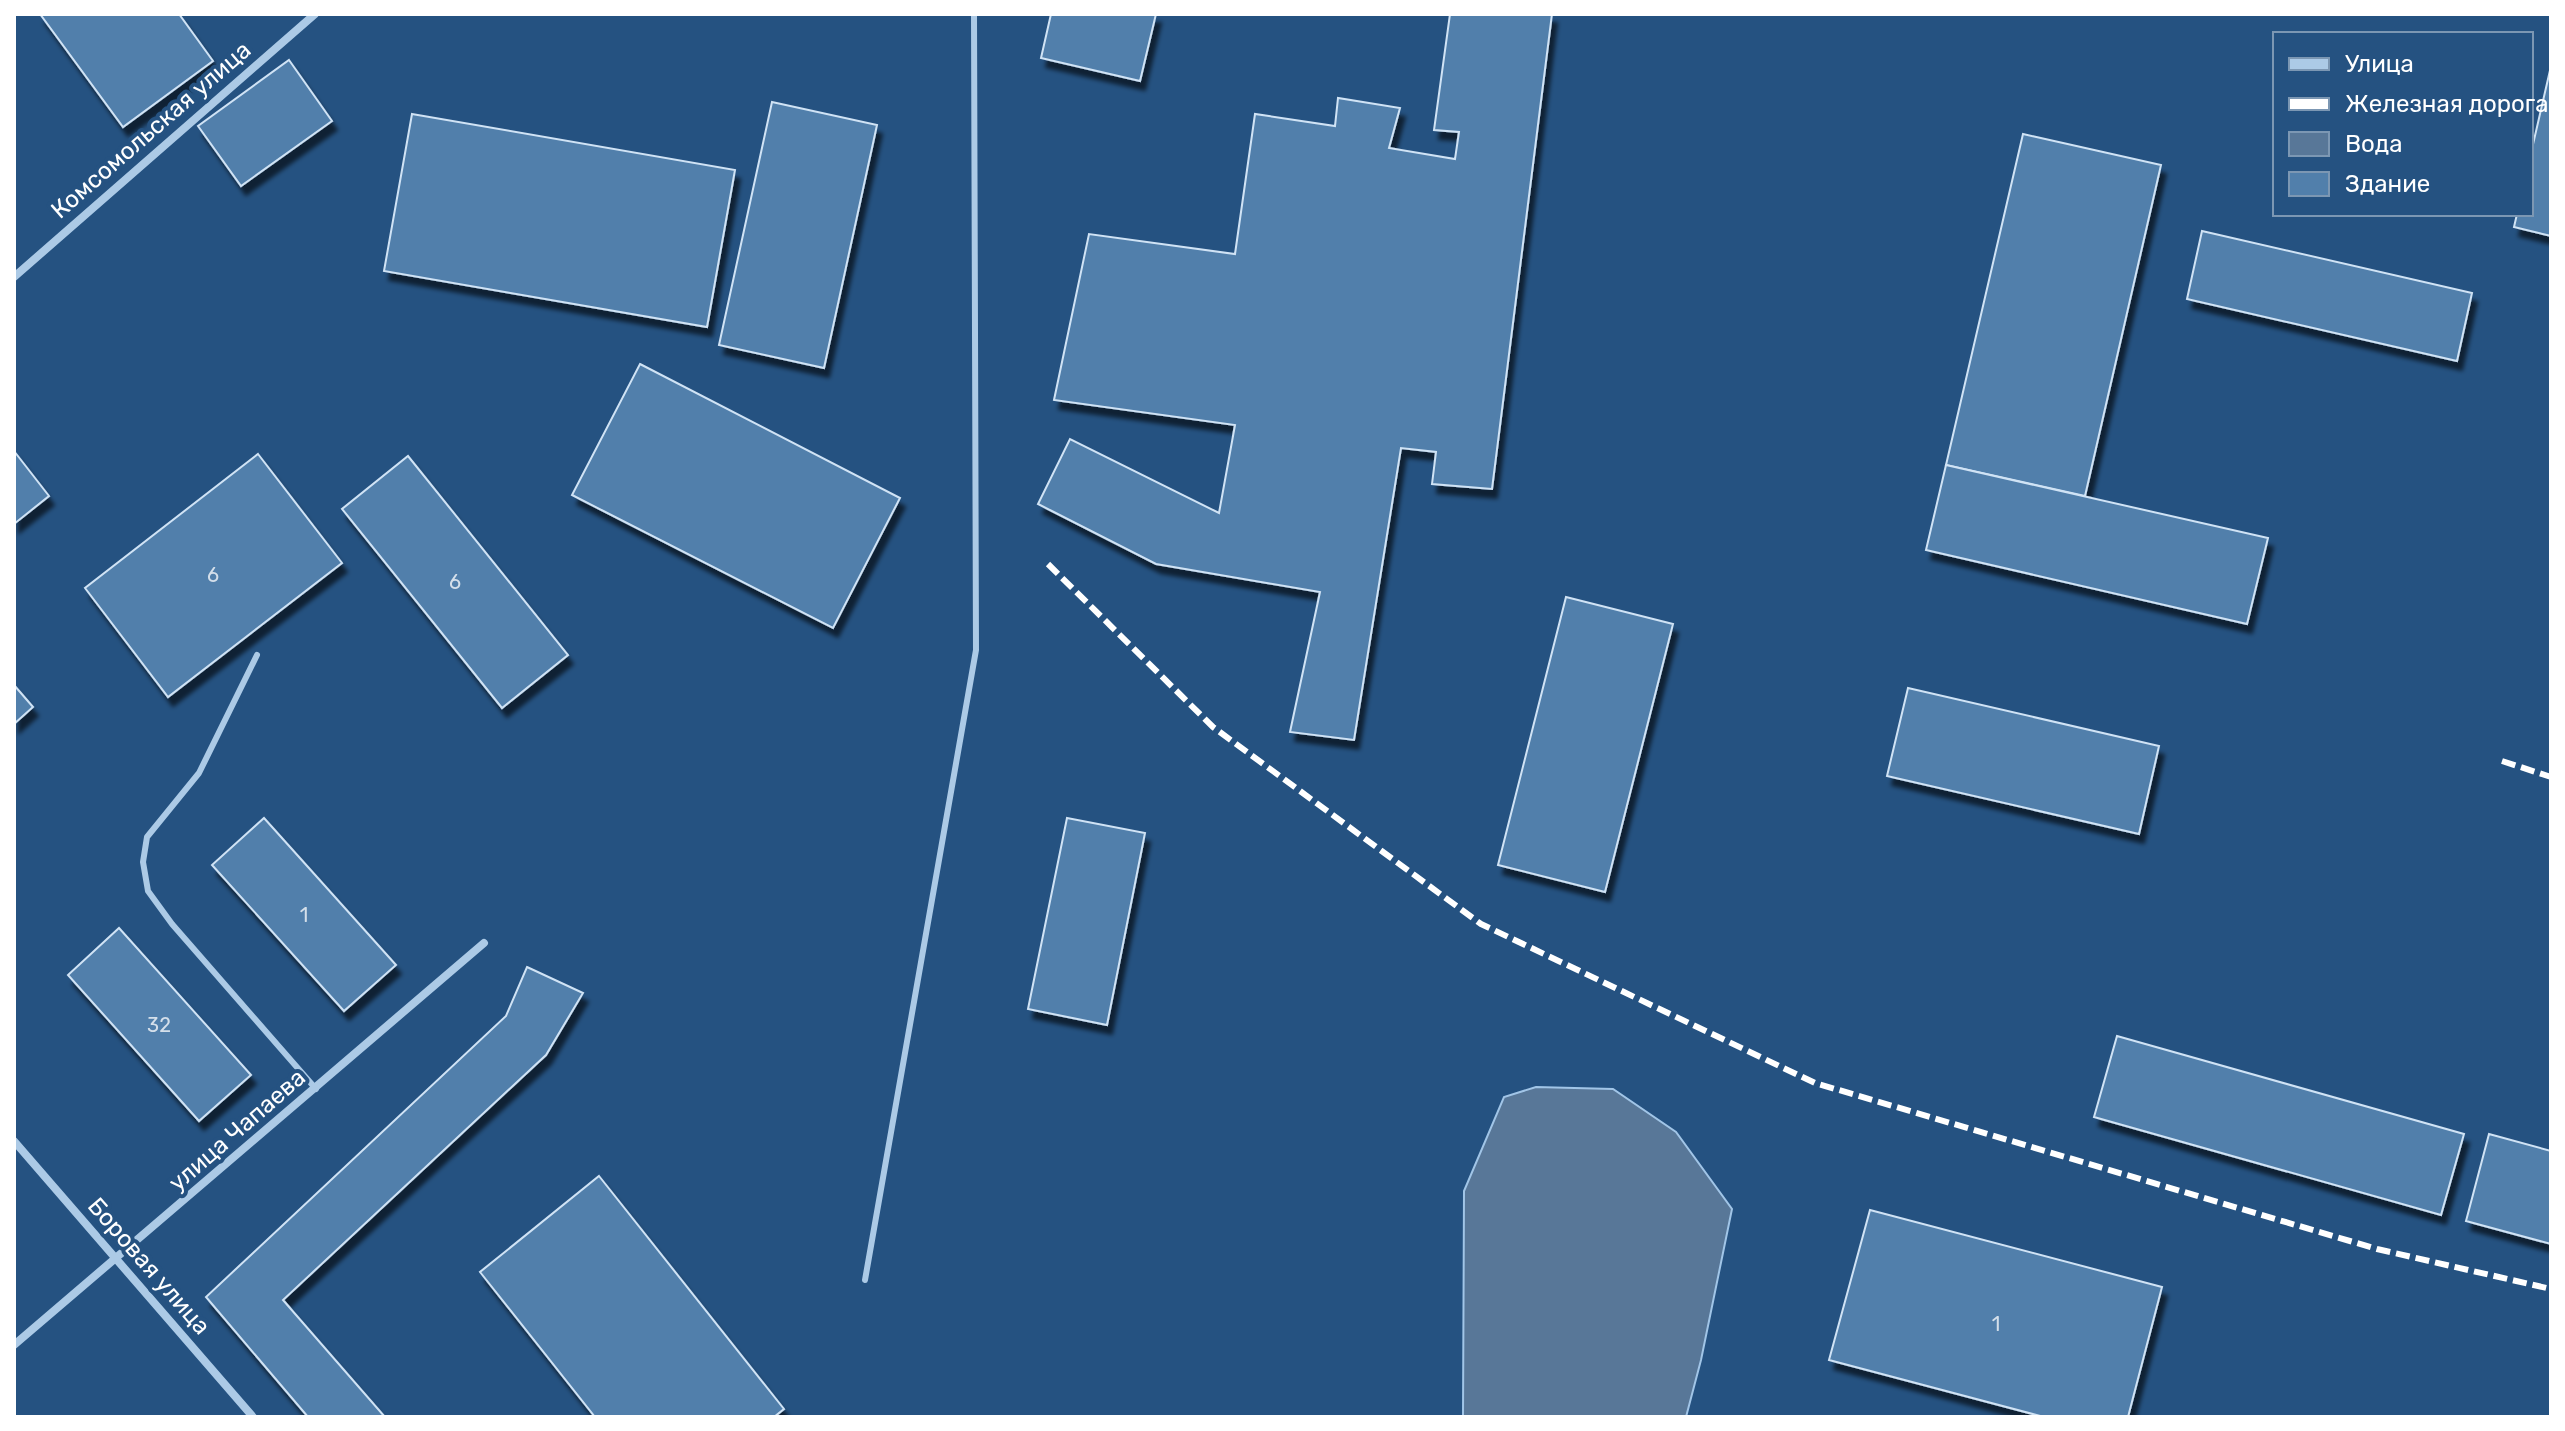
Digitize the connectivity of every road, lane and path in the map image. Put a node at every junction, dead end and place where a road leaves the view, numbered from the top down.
1 (315, 14) edge
2 (974, 14) edge
3 (14, 277) edge
4 (257, 655) dead end
5 (484, 943) dead end
6 (316, 1089) junction
7 (14, 1141) edge
8 (117, 1259) junction
9 (865, 1280) dead end
10 (14, 1345) edge
11 (253, 1417) edge

1 - 3 street, Комсомольская улица
2 - 9 lane
4 - 6 lane
5 - 6 street, улица Чапаева
6 - 8 street, улица Чапаева
7 - 8 street, Боровая улица
8 - 10 street, улица Чапаева
8 - 11 street, Боровая улица

